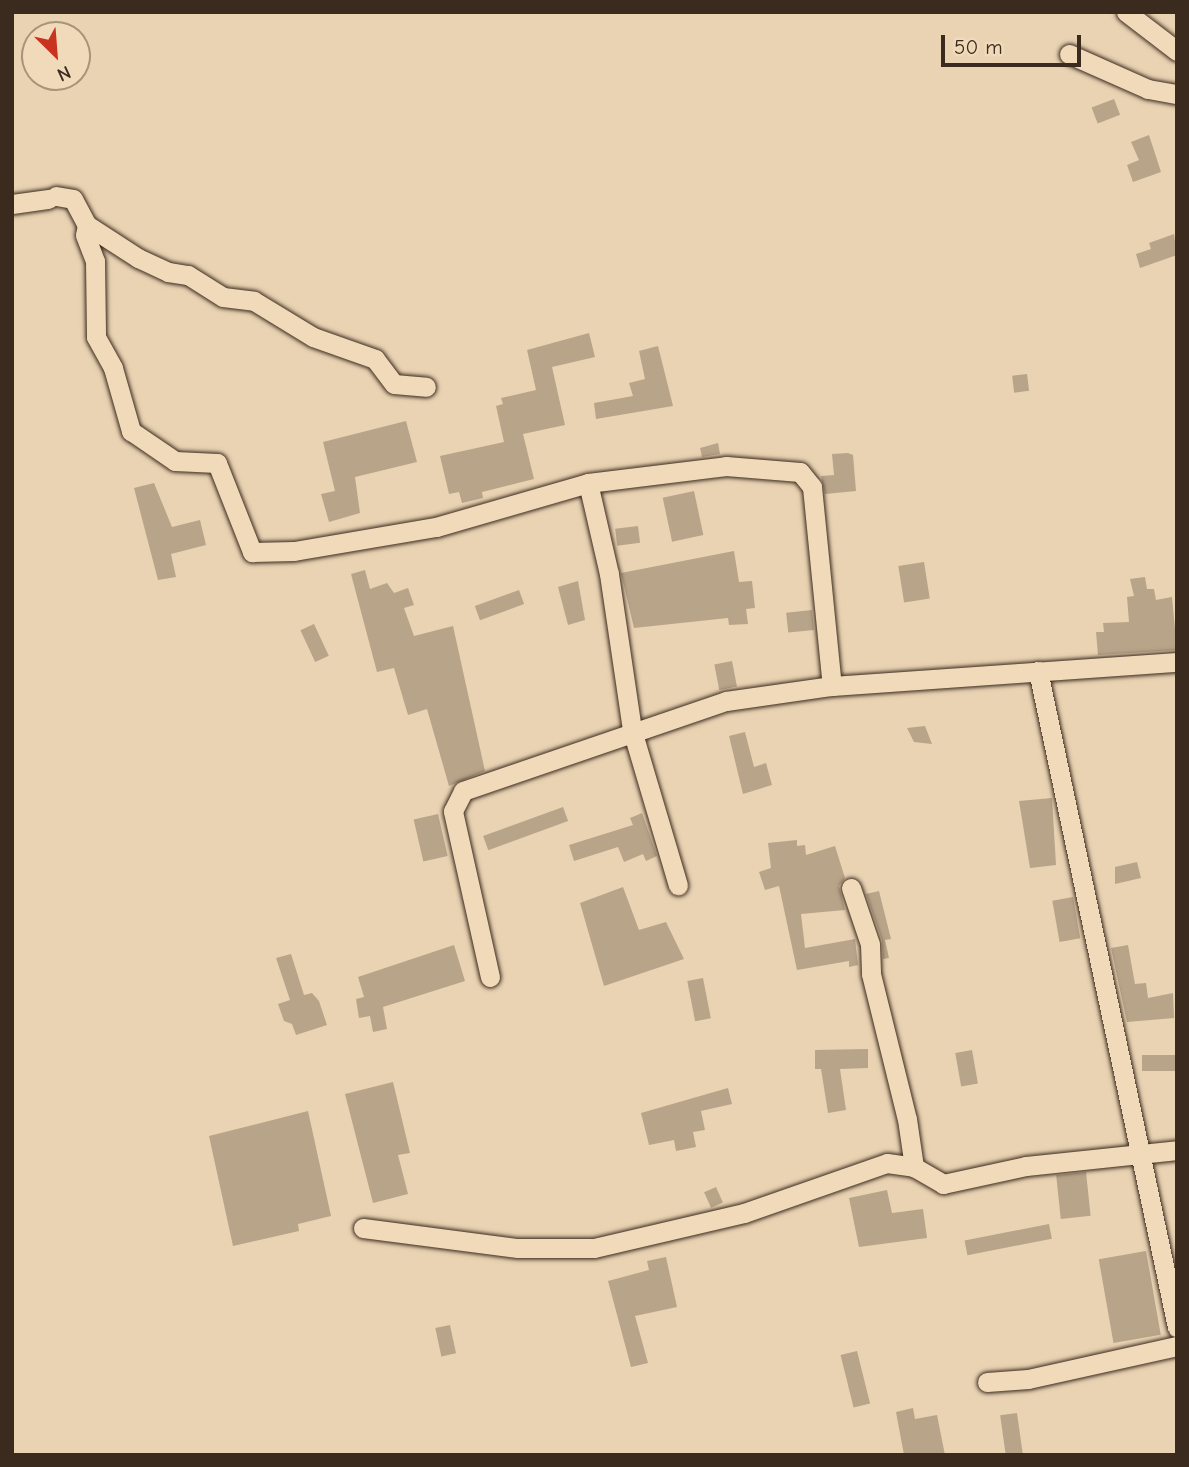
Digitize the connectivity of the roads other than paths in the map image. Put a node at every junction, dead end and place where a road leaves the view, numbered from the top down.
1 (1126, 12) edge
2 (1177, 51) edge
3 (1069, 54) dead end
4 (1177, 93) edge
5 (12, 204) edge
6 (87, 226) junction
7 (426, 387) dead end
8 (588, 483) junction
9 (1177, 662) edge
10 (1038, 671) junction
11 (832, 686) junction
12 (632, 730) junction
13 (678, 885) dead end
14 (851, 888) dead end
15 (490, 977) dead end
16 (1177, 1150) edge
17 (1138, 1156) junction
18 (914, 1167) junction
19 (363, 1228) dead end
20 (1177, 1327) edge
21 (1177, 1346) edge
22 (987, 1382) dead end

1 - 2 street
3 - 4 street
5 - 6 street
6 - 7 street
6 - 8 street
8 - 11 street
8 - 12 street
9 - 10 street
10 - 11 street
10 - 17 street
11 - 12 street
12 - 13 street
12 - 15 street
14 - 18 street
16 - 17 street
17 - 18 street
17 - 20 street
18 - 19 street
21 - 22 street

